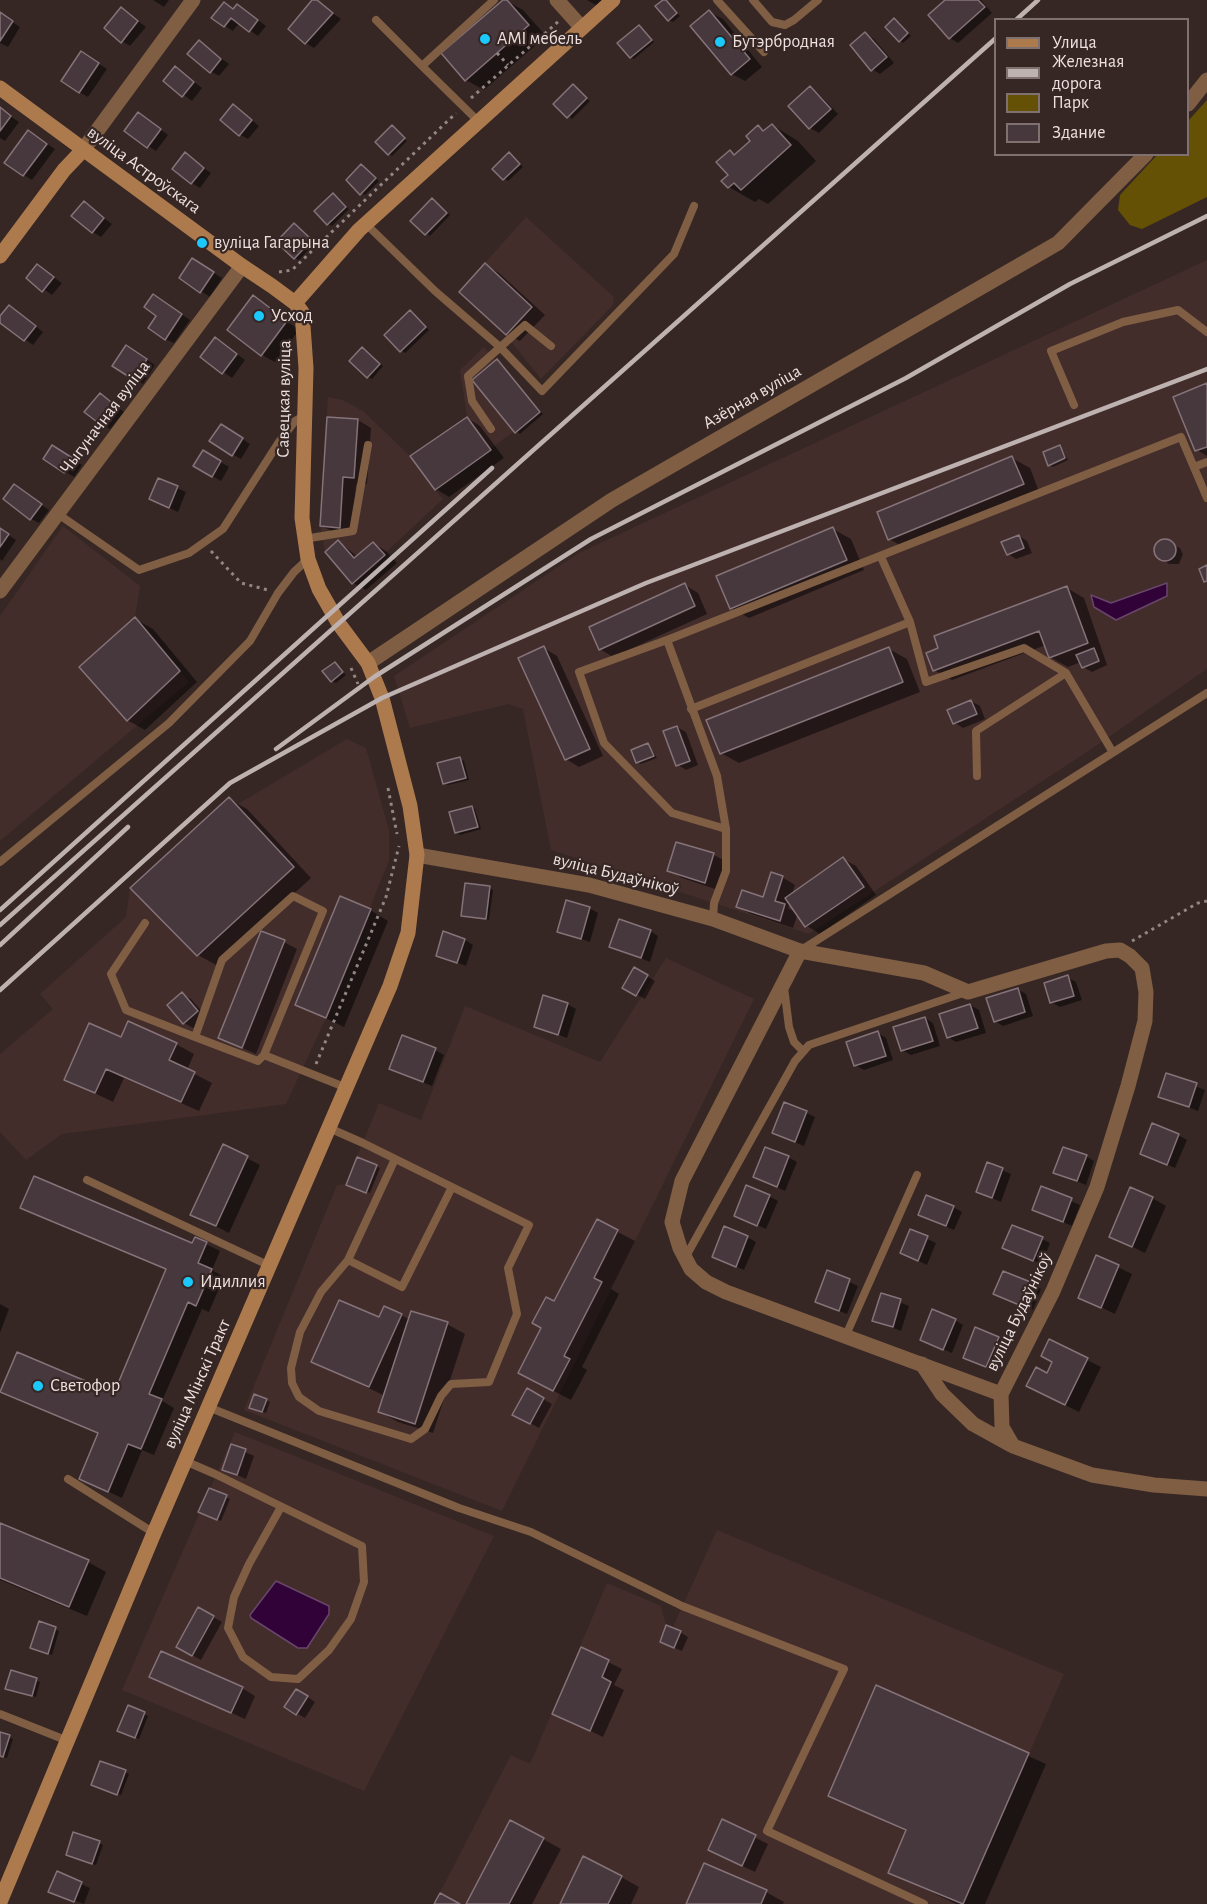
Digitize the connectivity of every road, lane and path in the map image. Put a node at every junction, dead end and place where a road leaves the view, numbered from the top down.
1 (193, 0) edge
2 (494, 0) edge
3 (557, 0) edge
4 (612, 0) edge
5 (717, 0) edge
6 (753, 0) edge
7 (818, 0) edge
8 (568, 13) junction
9 (376, 20) dead end
10 (582, 28) junction
11 (764, 52) dead end
12 (497, 53) dead end
13 (509, 65) junction
14 (422, 66) junction
15 (1207, 80) edge
16 (0, 88) edge
17 (1189, 103) edge
18 (462, 106) junction
19 (479, 122) junction
20 (83, 150) junction
21 (1144, 156) edge
22 (694, 206) dead end
23 (366, 224) junction
24 (0, 256) edge
25 (242, 266) junction
26 (269, 267) dead end
27 (295, 303) junction
28 (1207, 332) edge
29 (551, 346) dead end
30 (500, 347) junction
31 (1074, 405) dead end
32 (304, 416) junction
33 (491, 429) dead end
34 (368, 445) dead end
35 (1207, 462) edge
36 (1194, 467) junction
37 (1207, 498) edge
38 (58, 514) junction
39 (304, 539) junction
40 (204, 542) junction
41 (881, 557) junction
42 (308, 559) junction
43 (0, 591) edge
44 (278, 592) junction
45 (910, 622) junction
46 (667, 640) junction
47 (368, 663) junction
48 (351, 667) dead end
49 (1066, 673) junction
50 (360, 687) dead end
51 (1207, 693) edge
52 (691, 709) junction
53 (1112, 752) junction
54 (978, 776) dead end
55 (386, 778) dead end
56 (410, 806) joint
57 (726, 829) junction
58 (417, 855) junction
59 (0, 862) edge
60 (1207, 901) edge
61 (713, 919) junction
62 (145, 923) dead end
63 (1120, 950) junction
64 (800, 951) junction
65 (784, 983) junction
66 (968, 992) junction
67 (195, 1037) junction
68 (803, 1051) junction
69 (264, 1055) junction
70 (312, 1072) junction
71 (346, 1089) junction
72 (329, 1128) junction
73 (395, 1159) junction
74 (917, 1175) dead end
75 (87, 1180) dead end
76 (452, 1187) junction
77 (685, 1258) junction
78 (348, 1260) junction
79 (270, 1266) junction
80 (846, 1335) junction
81 (922, 1364) junction
82 (1001, 1394) junction
83 (208, 1407) junction
84 (1013, 1446) junction
85 (184, 1461) junction
86 (68, 1479) dead end
87 (1207, 1489) edge
88 (281, 1507) junction
89 (154, 1533) junction
90 (0, 1714) edge
91 (68, 1741) junction
92 (0, 1902) edge
93 (924, 1904) edge

1 - 20 street
2 - 14 lane
3 - 8 street
4 - 10 street
5 - 11 lane
6 - 7 lane
8 - 10 street
8 - 13 path
9 - 14 lane
10 - 19 street
12 - 13 path
13 - 18 path
14 - 18 lane
15 - 17 street
16 - 20 street, вуліца Астроўскага
18 - 19 lane
18 - 26 path
19 - 23 street
20 - 24 street
20 - 25 street, вуліца Астроўскага
21 - 47 street, Азёрная вуліца
22 - 30 lane
23 - 27 street
23 - 30 lane
25 - 27 street, вуліца Астроўскага
25 - 38 street, Чыгуначная вуліца
27 - 32 street, Савецкая вуліца
28 - 31 lane
29 - 30 lane
30 - 33 lane
32 - 39 street, Савецкая вуліца
32 - 40 lane
34 - 39 lane
35 - 36 lane
36 - 37 lane
36 - 41 lane
38 - 40 lane
38 - 43 street, Чыгуначная вуліца
39 - 42 street, Савецкая вуліца
40 - 44 path
41 - 45 lane
41 - 46 lane
42 - 44 lane
42 - 47 street, Савецкая вуліца
44 - 59 lane
45 - 49 lane
45 - 52 lane
46 - 52 lane
46 - 57 lane
47 - 56 street, Савецкая вуліца
48 - 50 path
49 - 53 lane
49 - 54 lane
51 - 53 lane
52 - 57 lane
53 - 64 lane
55 - 70 path
56 - 58 street, вуліца Мінскі Тракт
57 - 61 lane
58 - 61 street, вуліца Будаўнікоў
58 - 71 street, вуліца Мінскі Тракт
60 - 63 path
61 - 64 street, вуліца Будаўнікоў
62 - 67 lane
63 - 66 street
63 - 82 street, вуліца Будаўнікоў
64 - 65 street, вуліца Будаўнікоў
64 - 66 street, вуліца Будаўнікоў
65 - 68 lane
65 - 77 street, вуліца Будаўнікоў
66 - 68 lane
67 - 69 lane
67 - 69 lane
68 - 77 lane
69 - 70 lane
70 - 71 lane
71 - 72 street, вуліца Мінскі Тракт
72 - 73 lane
72 - 79 street, вуліца Мінскі Тракт
73 - 76 lane
73 - 78 lane
74 - 80 lane
75 - 79 lane
76 - 78 lane
76 - 78 lane
77 - 80 street, вуліца Будаўнікоў
79 - 83 street, вуліца Мінскі Тракт
80 - 81 street, вуліца Будаўнікоў
81 - 82 street, вуліца Будаўнікоў
81 - 84 street
82 - 84 street
83 - 85 street, вуліца Мінскі Тракт
83 - 93 lane
84 - 87 street
85 - 88 lane
85 - 89 street, вуліца Мінскі Тракт
86 - 89 lane
88 - 88 lane
89 - 91 street, вуліца Мінскі Тракт
90 - 91 lane
91 - 92 street, вуліца Мінскі Тракт

